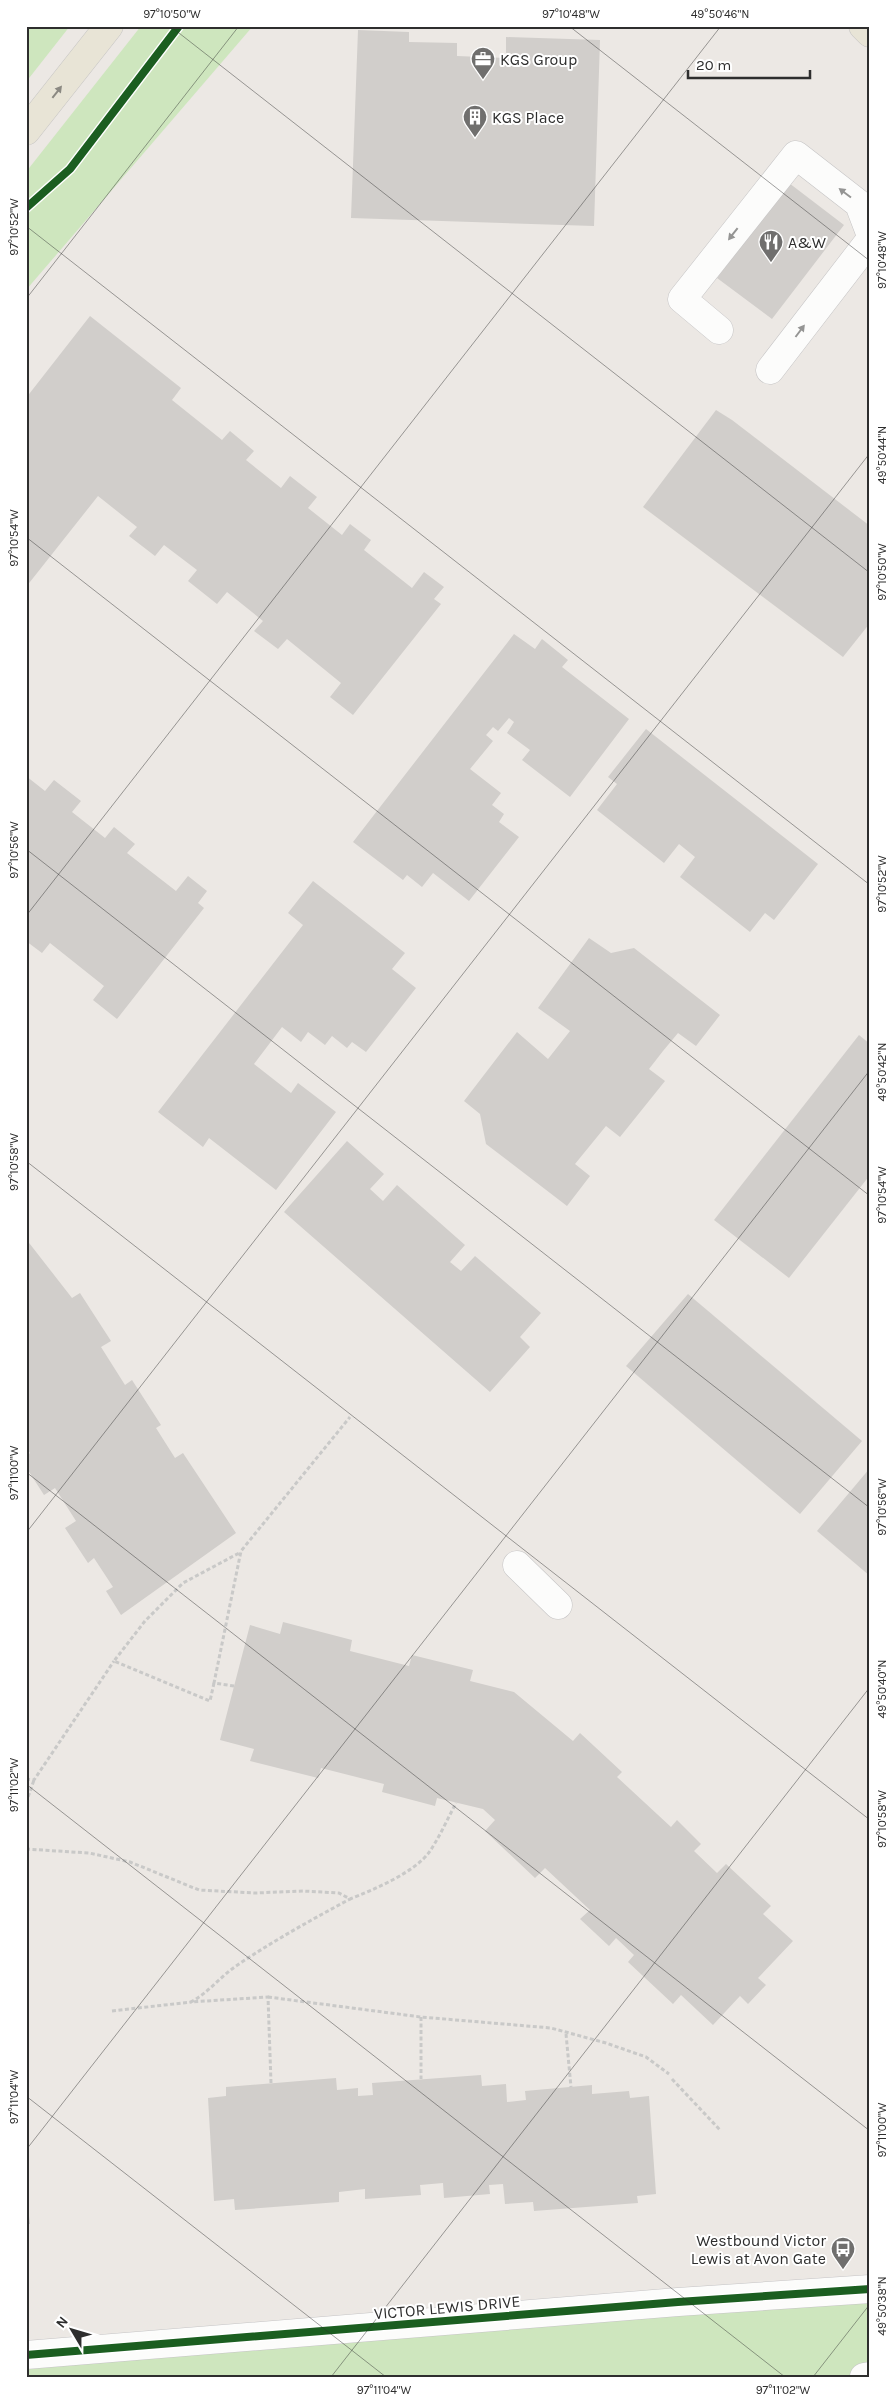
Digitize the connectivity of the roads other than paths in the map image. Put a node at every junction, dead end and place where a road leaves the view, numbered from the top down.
1 (109, 26) edge
2 (863, 26) edge
3 (870, 33) edge
4 (26, 131) edge
5 (870, 232) edge
6 (870, 240) edge
7 (719, 330) dead end
8 (770, 370) dead end
9 (517, 1565) dead end
10 (558, 1605) dead end
11 (870, 2289) edge
12 (26, 2355) edge
13 (870, 2376) edge
14 (864, 2377) edge

4 -> 1 main road
2 - 3 main road
5 -> 7 street
8 -> 6 street
9 - 10 street
11 - 12 street, VICTOR LEWIS DRIVE
13 - 14 street

